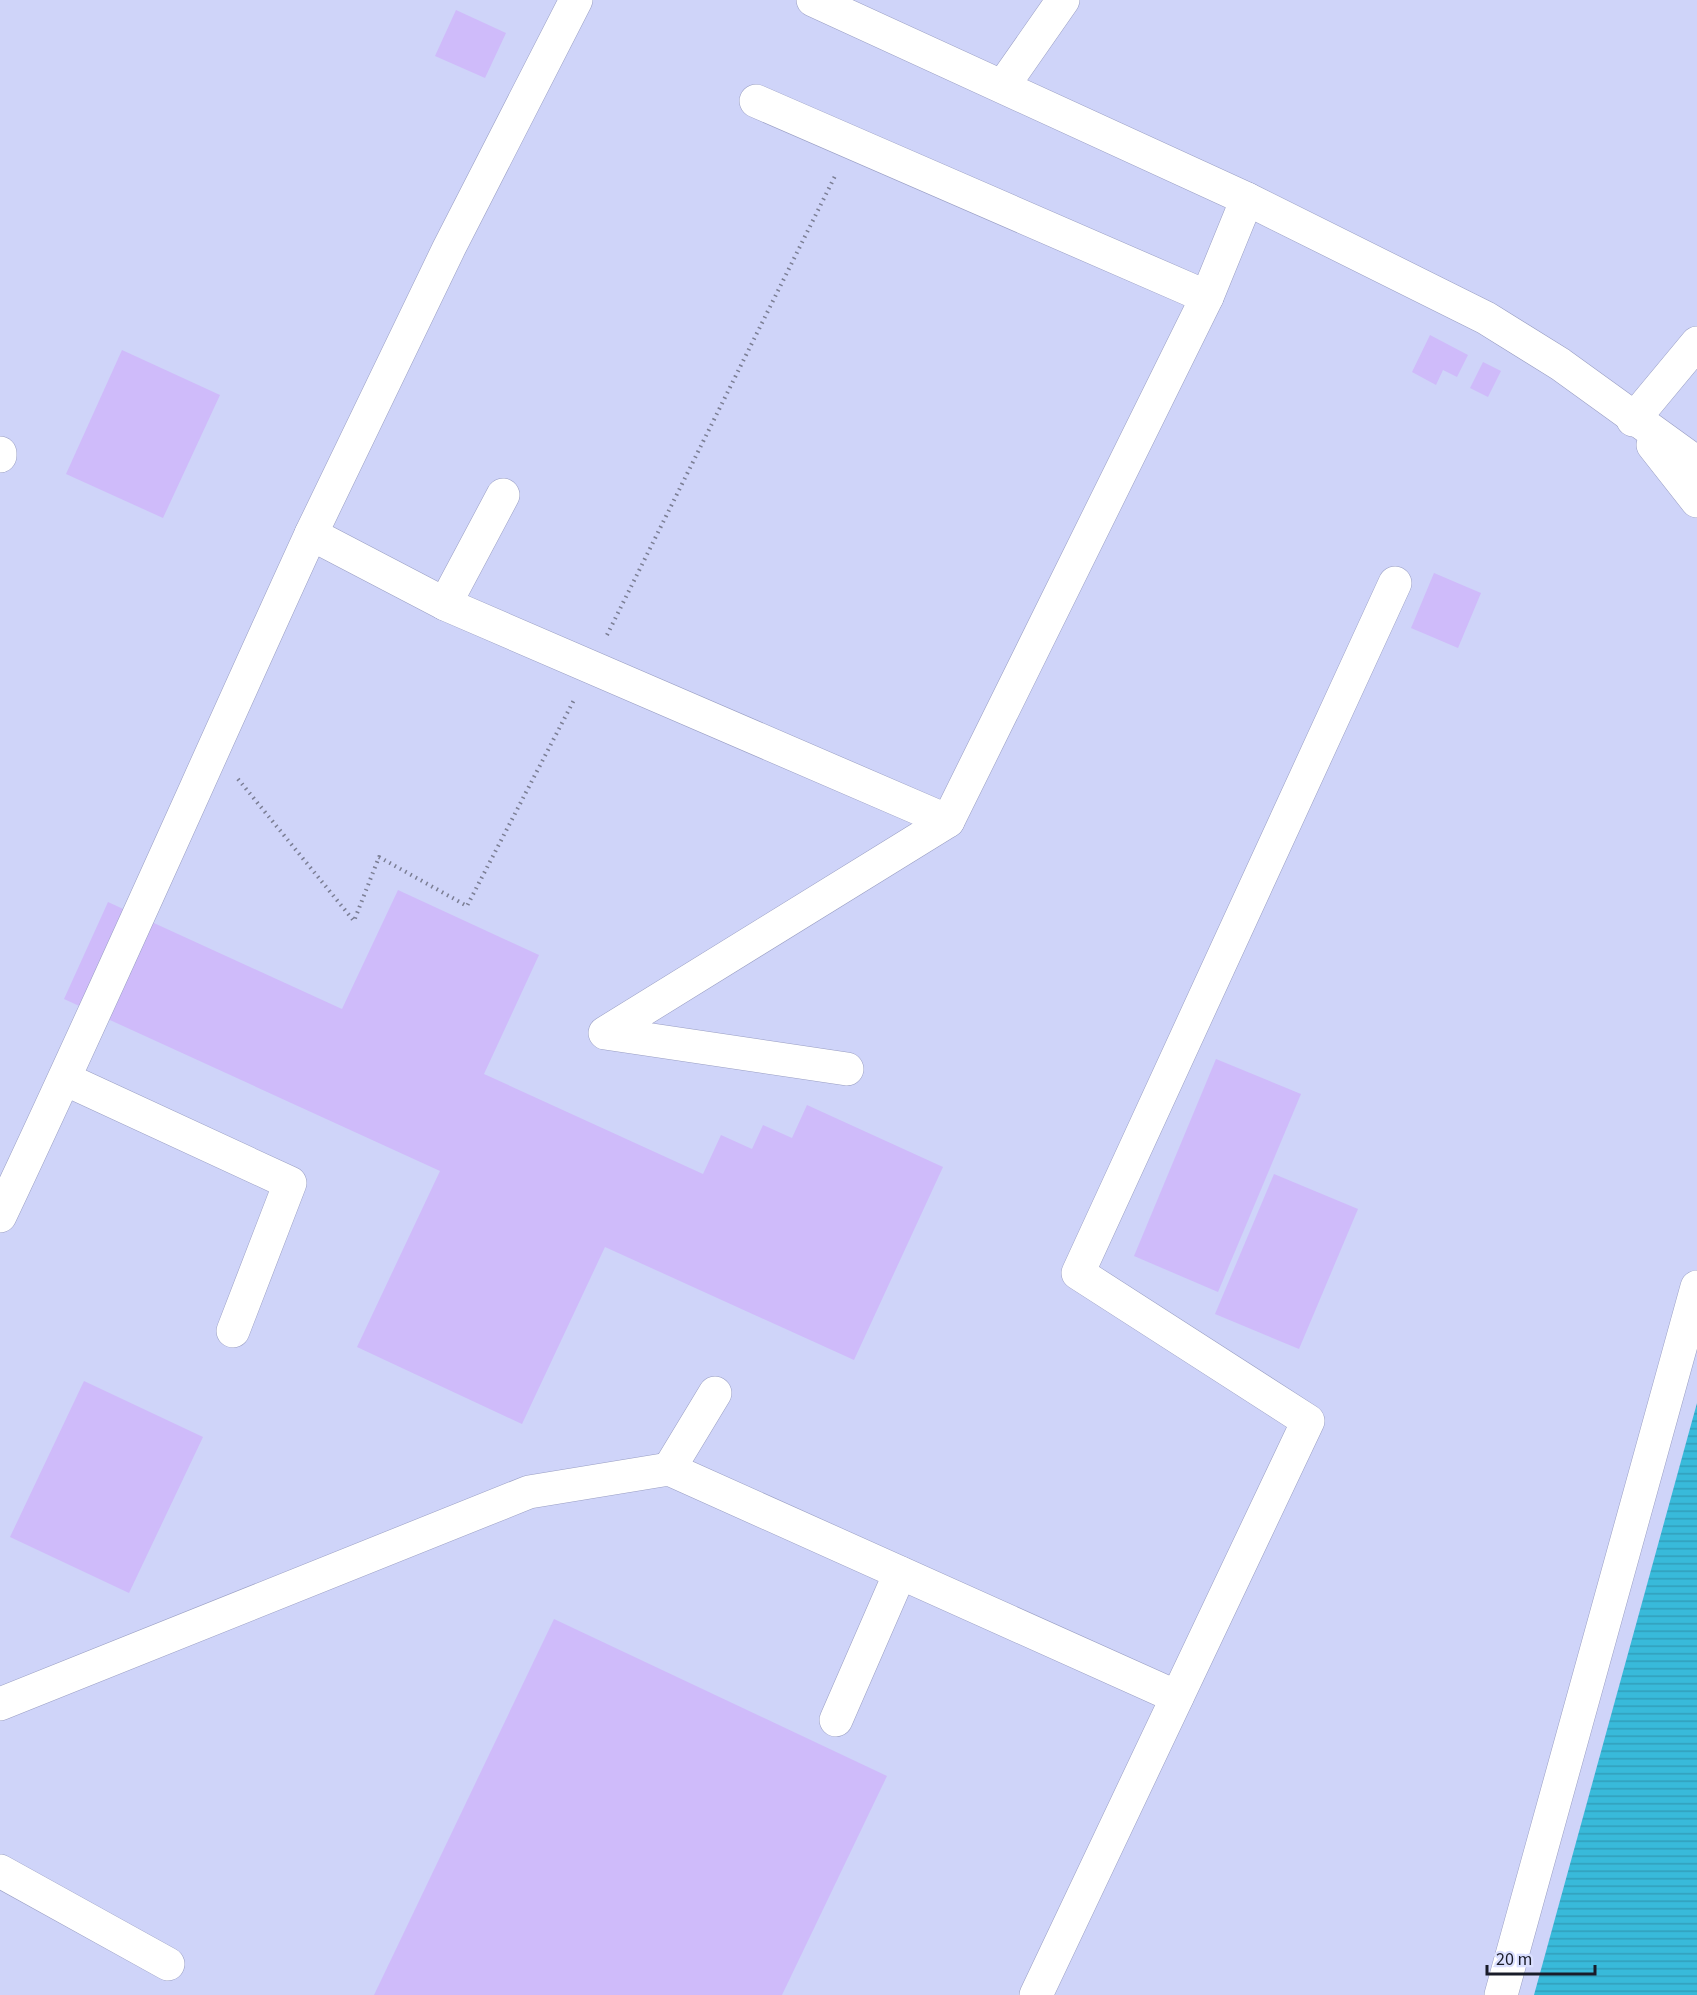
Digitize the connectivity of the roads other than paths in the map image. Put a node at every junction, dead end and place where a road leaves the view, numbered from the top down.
1 (576, 0) edge
2 (813, 0) edge
3 (1063, 0) edge
4 (1004, 86) junction
5 (756, 101) dead end
6 (1247, 199) junction
7 (1207, 297) junction
8 (1697, 343) edge
9 (1634, 420) junction
10 (1697, 463) edge
11 (503, 495) dead end
12 (1697, 501) edge
13 (311, 534) junction
14 (1395, 583) dead end
15 (446, 604) junction
16 (948, 821) junction
17 (847, 1069) dead end
18 (65, 1079) junction
19 (0, 1216) edge
20 (1697, 1287) edge
21 (233, 1331) dead end
22 (715, 1394) dead end
23 (669, 1469) junction
24 (900, 1573) junction
25 (1177, 1697) junction
26 (0, 1704) edge
27 (836, 1720) dead end
28 (0, 1871) edge
29 (168, 1964) dead end
30 (1036, 1995) edge
31 (1501, 1995) edge

1 - 13 street
2 - 4 street
3 - 4 street
4 - 6 street
5 - 7 street
6 - 7 street
6 - 9 street
7 - 16 street
8 - 9 street
9 - 10 street
9 - 12 street
11 - 15 street
13 - 15 street
13 - 18 street
14 - 25 street
15 - 16 street
16 - 17 street
18 - 19 street
18 - 21 street
20 - 31 street
22 - 23 street
23 - 24 street
23 - 26 street
24 - 25 street
24 - 27 street
25 - 30 street
28 - 29 street

